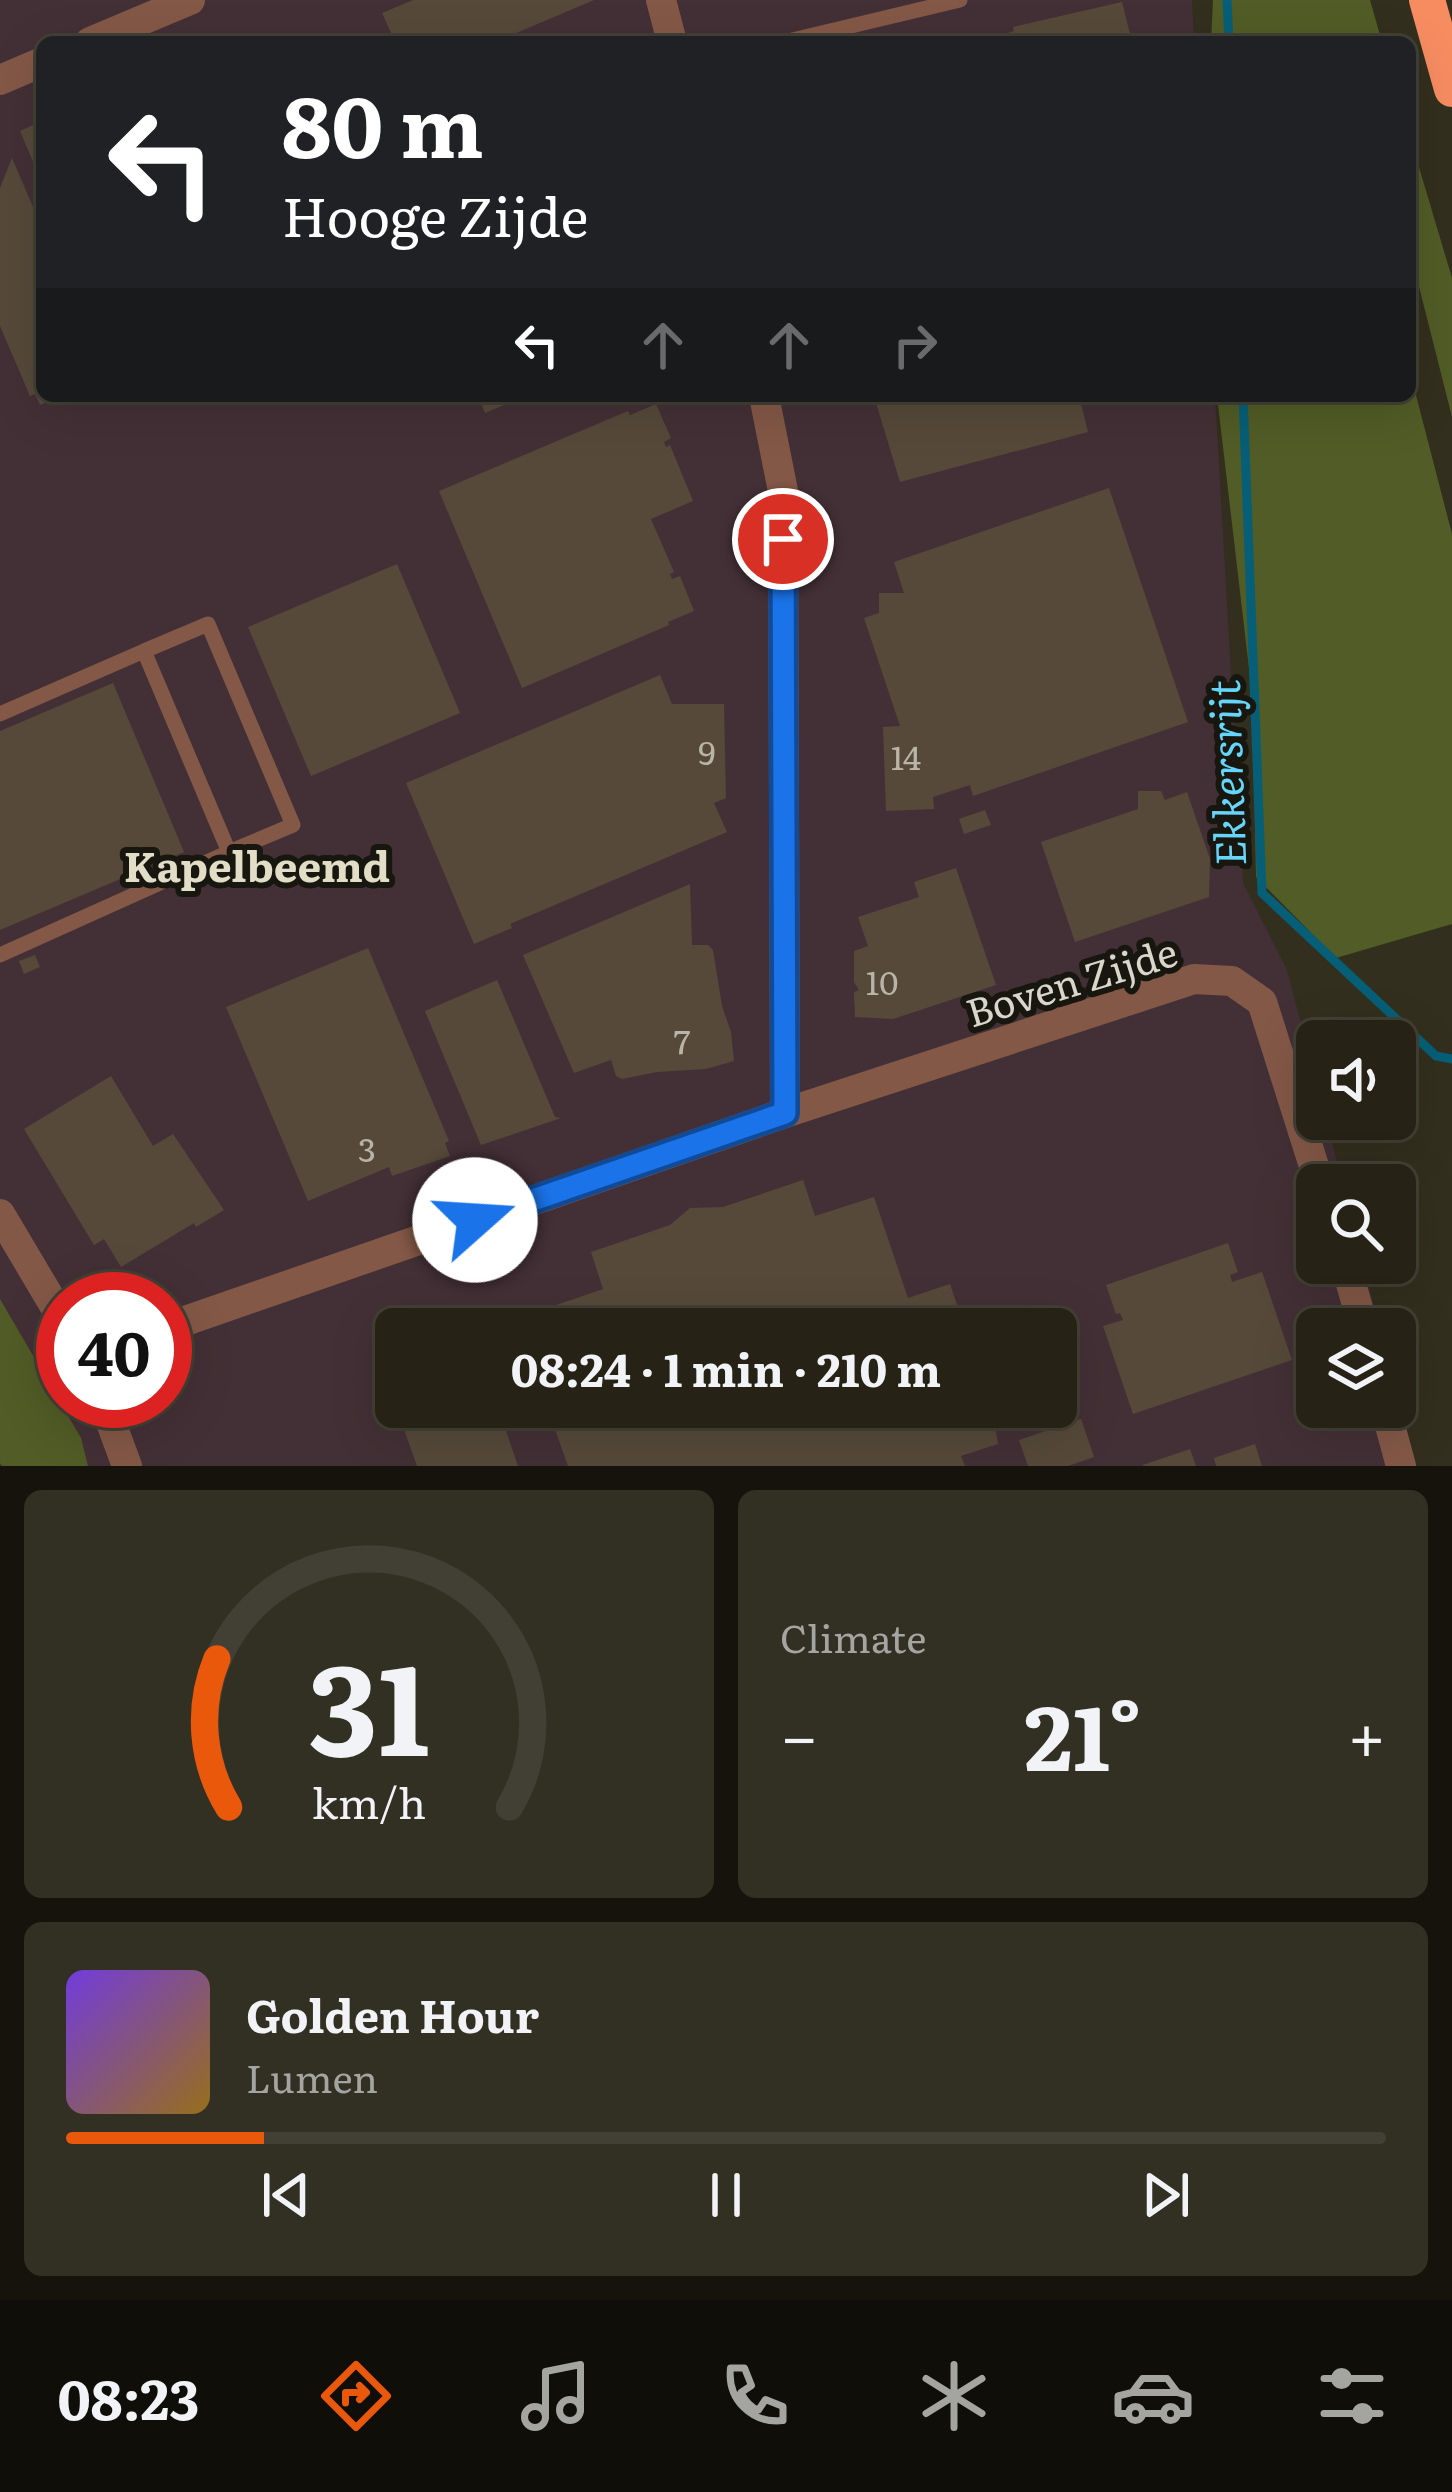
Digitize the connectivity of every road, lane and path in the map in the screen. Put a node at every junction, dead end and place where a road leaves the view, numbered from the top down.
1 (190, 0) edge
2 (661, 0) edge
3 (960, 0) edge
4 (1427, 0) edge
5 (104, 36) edge
6 (670, 36) edge
7 (809, 36) edge
8 (36, 65) edge
9 (0, 80) edge
10 (1452, 88) edge
11 (765, 402) edge
12 (144, 651) junction
13 (0, 713) edge
14 (229, 852) junction
15 (0, 955) edge
16 (785, 1113) junction
17 (1313, 1164) edge
18 (0, 1214) edge
19 (36, 1275) edge
20 (192, 1319) edge
21 (113, 1428) edge
22 (1391, 1428) edge
23 (127, 1466) edge
24 (1401, 1466) edge

1 - 5 street
2 - 6 street
3 - 7 lane
4 - 10 highway
8 - 9 street
11 - 16 street
12 - 13 lane
12 - 14 lane
12 - 14 lane
14 - 15 lane
16 - 17 street, Boven Zijde
16 - 20 street, Boven Zijde
18 - 19 street
21 - 23 street
22 - 24 street

